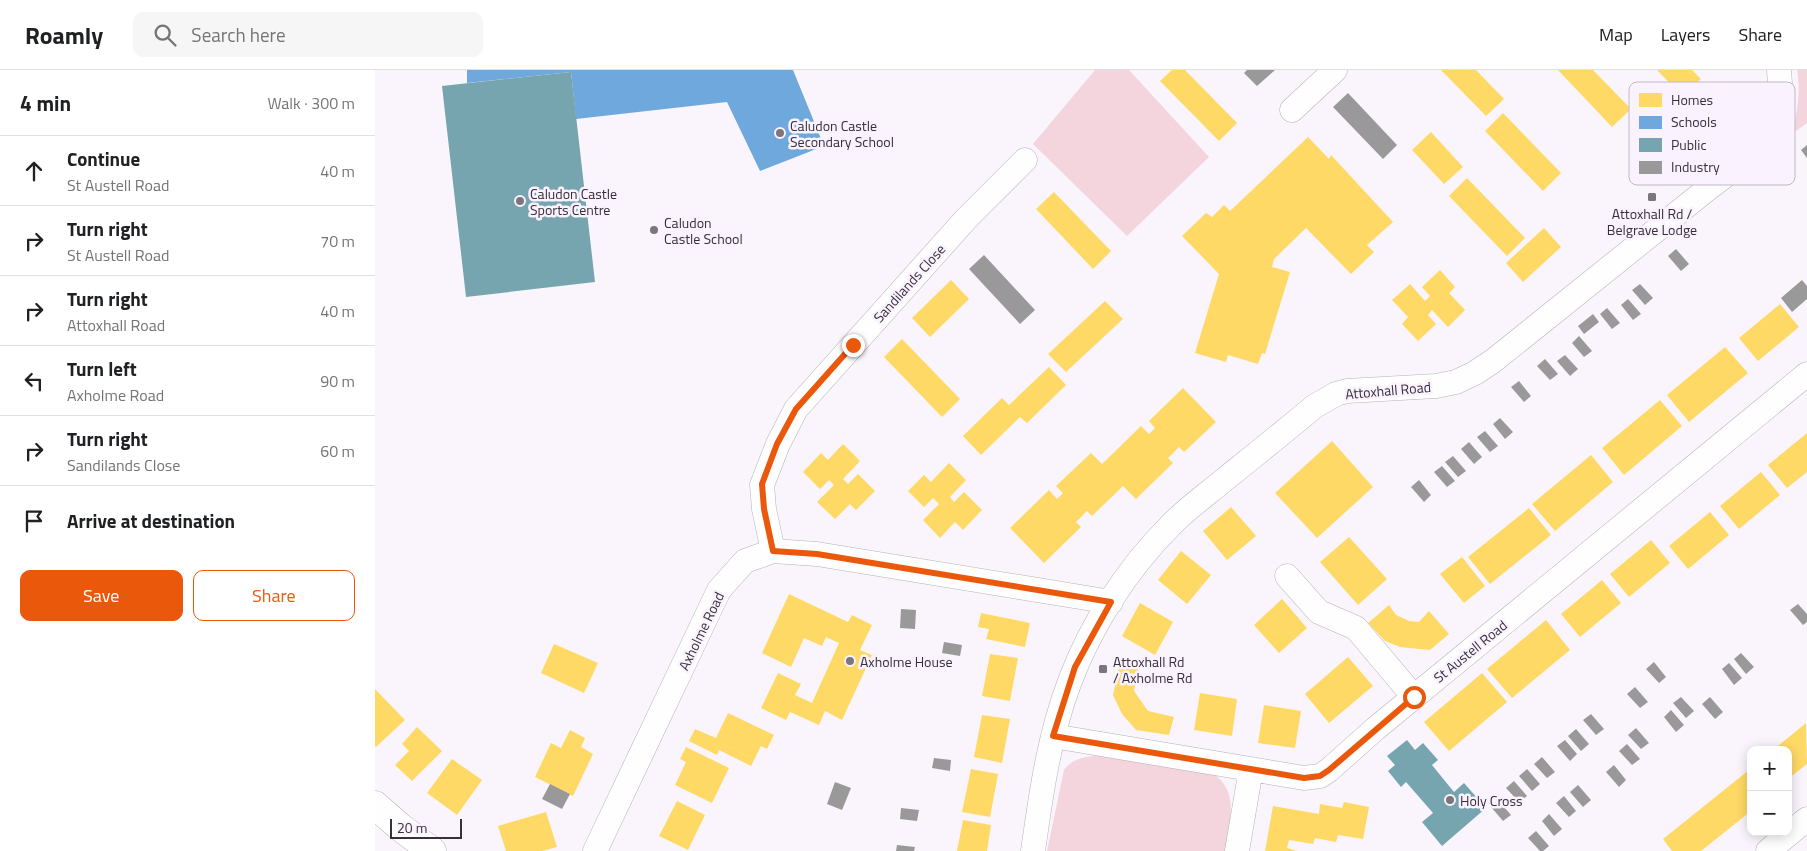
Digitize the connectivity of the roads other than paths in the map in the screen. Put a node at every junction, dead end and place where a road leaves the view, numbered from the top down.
1 (1335, 70) edge
2 (1292, 110) dead end
3 (1025, 160) dead end
4 (1712, 185) edge
5 (1807, 374) edge
6 (773, 551) junction
7 (1287, 576) dead end
8 (1111, 602) junction
9 (1414, 697) junction
10 (1053, 736) junction
11 (1251, 770) junction
12 (375, 805) edge
13 (1807, 819) edge
14 (431, 851) edge
15 (595, 851) edge
16 (1033, 851) edge
17 (1237, 851) edge
18 (1768, 851) edge

1 - 2 street
3 - 6 street, Sandilands Close
4 - 8 street, Attoxhall Road
5 - 9 street, St Austell Road
6 - 8 street, Axholme Road
6 - 15 street, Axholme Road
7 - 9 street
8 - 10 street, Attoxhall Road
9 - 11 street, St Austell Road
10 - 11 street, St Austell Road
10 - 16 street, Attoxhall Road
11 - 17 street
12 - 14 street
13 - 18 street

